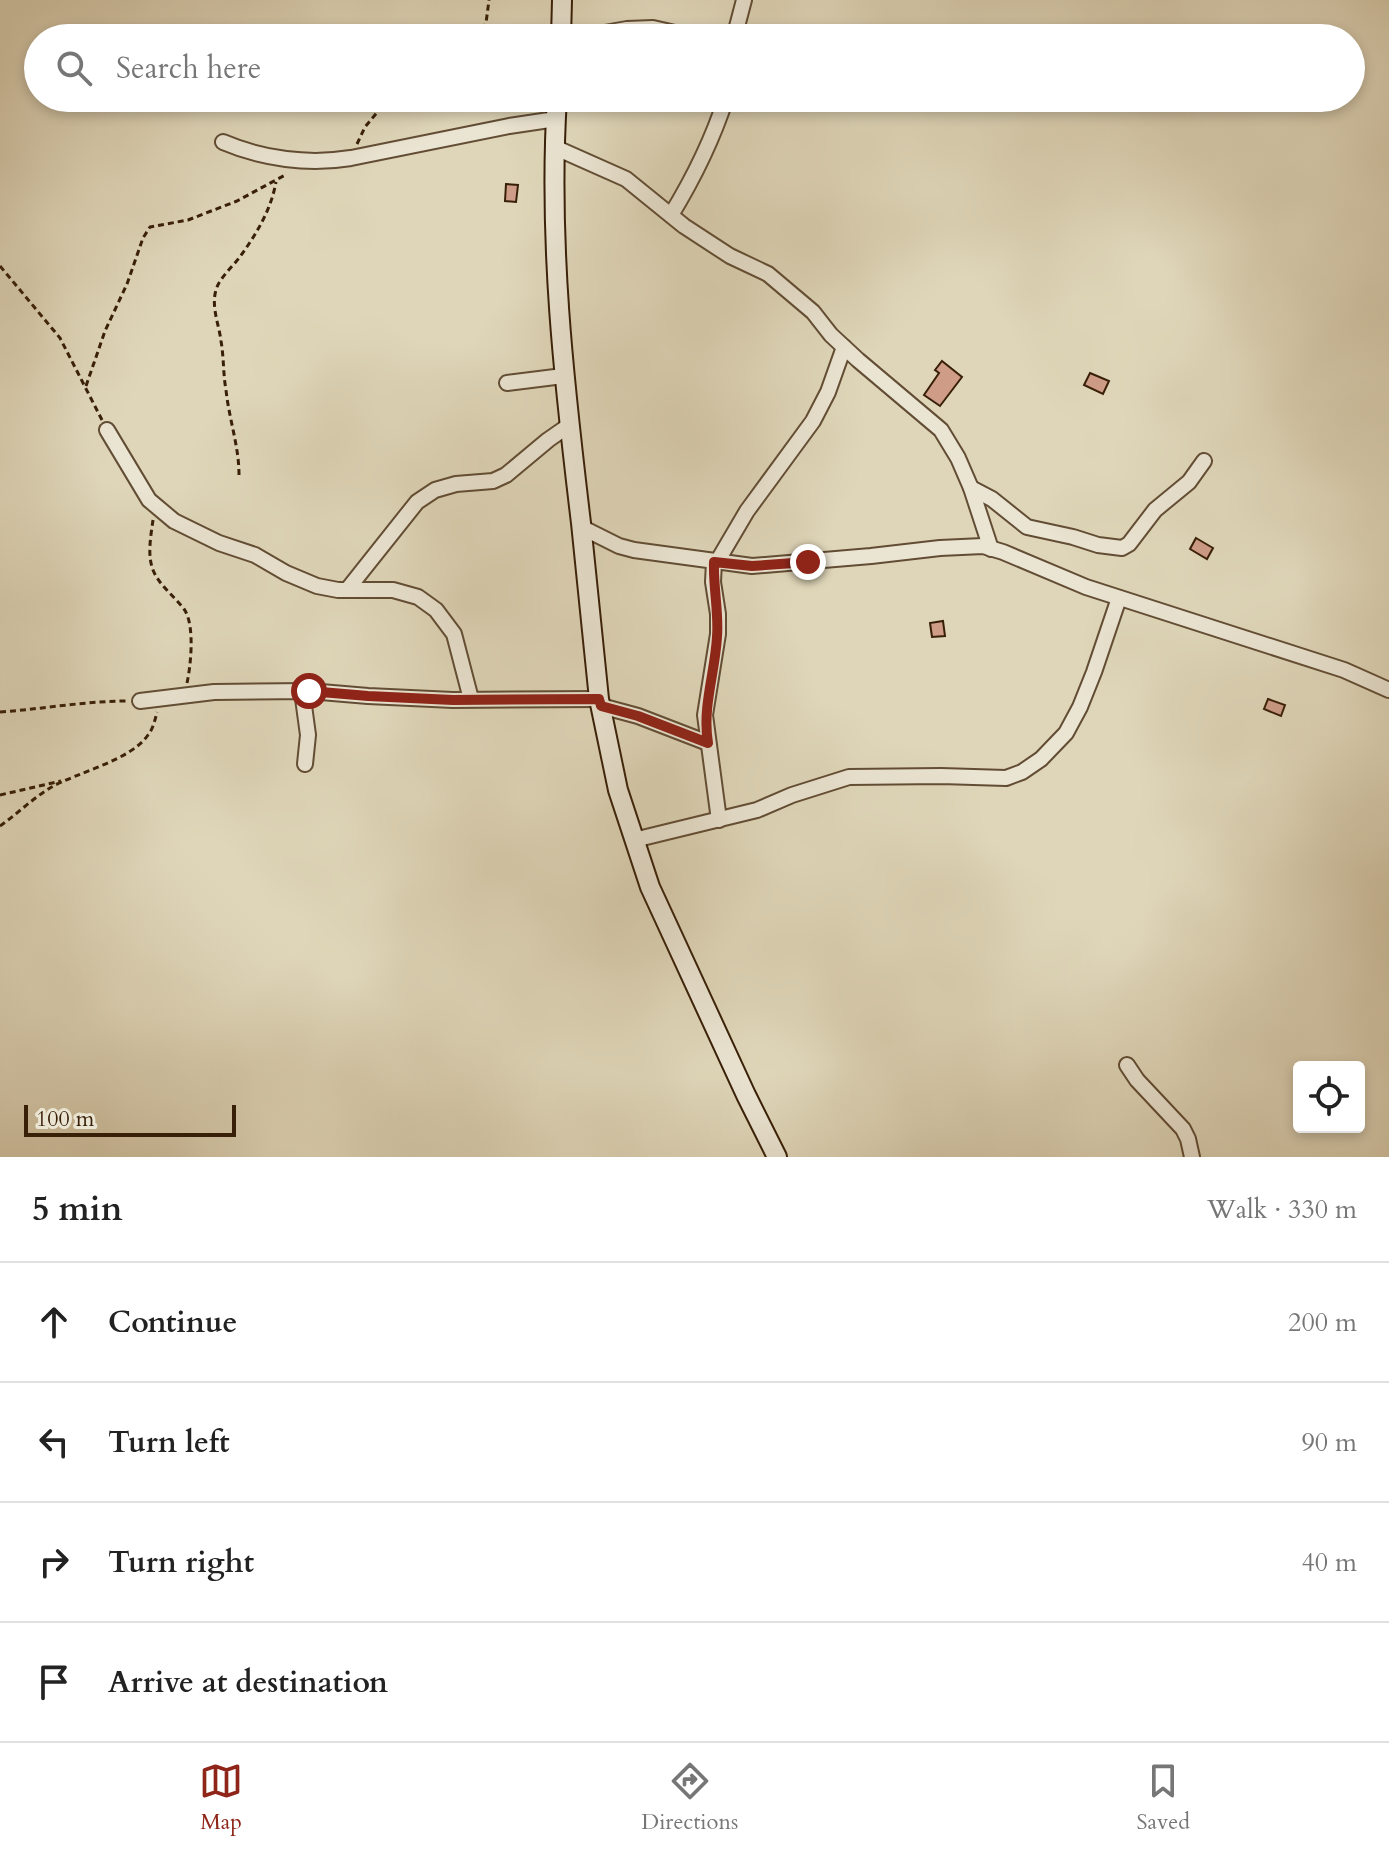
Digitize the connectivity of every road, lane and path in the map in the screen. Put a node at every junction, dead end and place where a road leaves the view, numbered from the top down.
1 (489, 0) edge
2 (562, 0) edge
3 (744, 0) edge
4 (485, 24) edge
5 (561, 24) edge
6 (738, 24) edge
7 (377, 112) edge
8 (556, 112) edge
9 (721, 112) edge
10 (556, 119) junction
11 (223, 142) dead end
12 (554, 147) junction
13 (351, 158) junction
14 (310, 160) junction
15 (276, 181) junction
16 (671, 215) junction
17 (0, 266) edge
18 (844, 347) junction
19 (563, 376) junction
20 (507, 383) dead end
21 (86, 386) junction
22 (568, 426) junction
23 (107, 430) joint
24 (1204, 461) dead end
25 (239, 475) dead end
26 (971, 488) junction
27 (154, 504) junction
28 (581, 527) junction
29 (991, 549) junction
30 (715, 562) junction
31 (347, 590) junction
32 (1119, 598) junction
33 (1389, 690) edge
34 (302, 691) junction
35 (179, 696) junction
36 (161, 699) junction
37 (471, 699) junction
38 (140, 701) joint
39 (600, 703) junction
40 (0, 712) edge
41 (708, 743) junction
42 (305, 764) dead end
43 (65, 780) junction
44 (0, 795) edge
45 (719, 820) junction
46 (0, 826) edge
47 (634, 840) junction
48 (1127, 1065) dead end
49 (777, 1157) edge
50 (1192, 1157) edge

1 - 4 path
2 - 5 street
3 - 6 street
7 - 13 path
8 - 10 street
9 - 16 street
10 - 12 street
10 - 13 street
11 - 14 street
12 - 16 street
12 - 19 street
13 - 14 street
14 - 15 path
15 - 21 path
15 - 25 path
16 - 18 street
17 - 21 path
18 - 26 street
18 - 30 street
19 - 20 street
19 - 22 street
21 - 23 path
22 - 28 street
22 - 31 street
23 - 27 street
24 - 26 street
26 - 29 street
27 - 31 street
27 - 35 path
28 - 30 street
28 - 39 street
29 - 30 street
29 - 32 street
30 - 41 street
31 - 37 street
32 - 33 street
32 - 45 street
34 - 35 street
34 - 37 street
34 - 42 street
35 - 36 street
36 - 38 street
36 - 43 path
37 - 39 street
38 - 40 path
39 - 41 street
39 - 47 street
41 - 45 street
43 - 44 path
43 - 46 path
45 - 47 street
47 - 49 street
48 - 50 street

